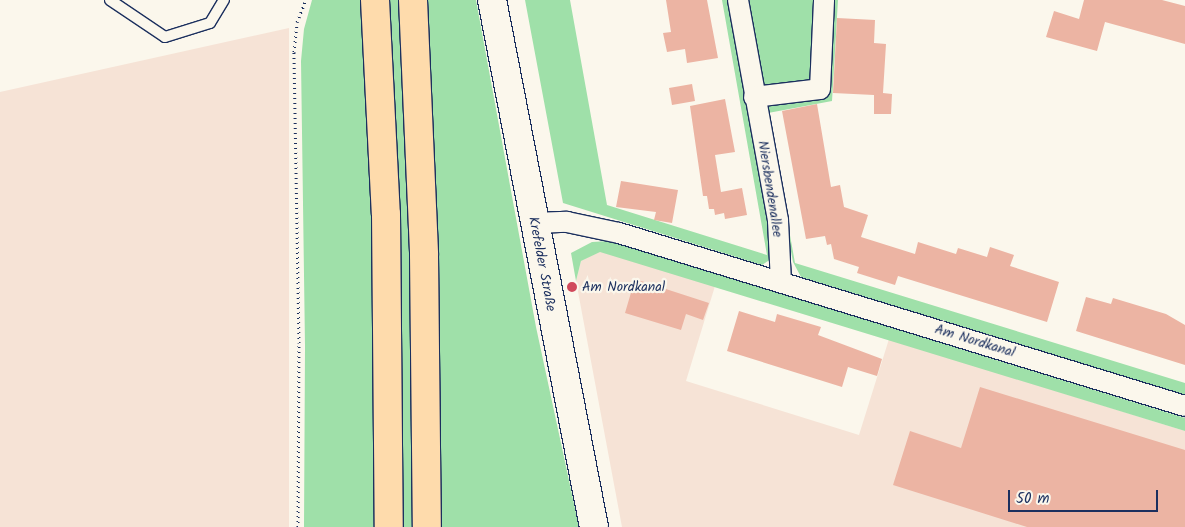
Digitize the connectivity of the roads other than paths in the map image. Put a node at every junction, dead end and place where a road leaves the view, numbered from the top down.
1 (110, 0) edge
2 (224, 0) edge
3 (375, 0) edge
4 (413, 0) edge
5 (492, 0) edge
6 (738, 0) edge
7 (824, 0) edge
8 (754, 97) junction
9 (533, 223) junction
10 (781, 282) junction
11 (1185, 406) edge
12 (389, 527) edge
13 (427, 527) edge
14 (594, 527) edge

1 - 2 lane
3 - 12 highway
4 - 13 highway
5 - 9 street, Krefelder Straße
6 - 8 street, Niersbendenallee
7 - 8 street
8 - 10 street, Niersbendenallee
9 - 10 street, Am Nordkanal
9 - 14 street, Krefelder Straße
10 - 11 street, Am Nordkanal

